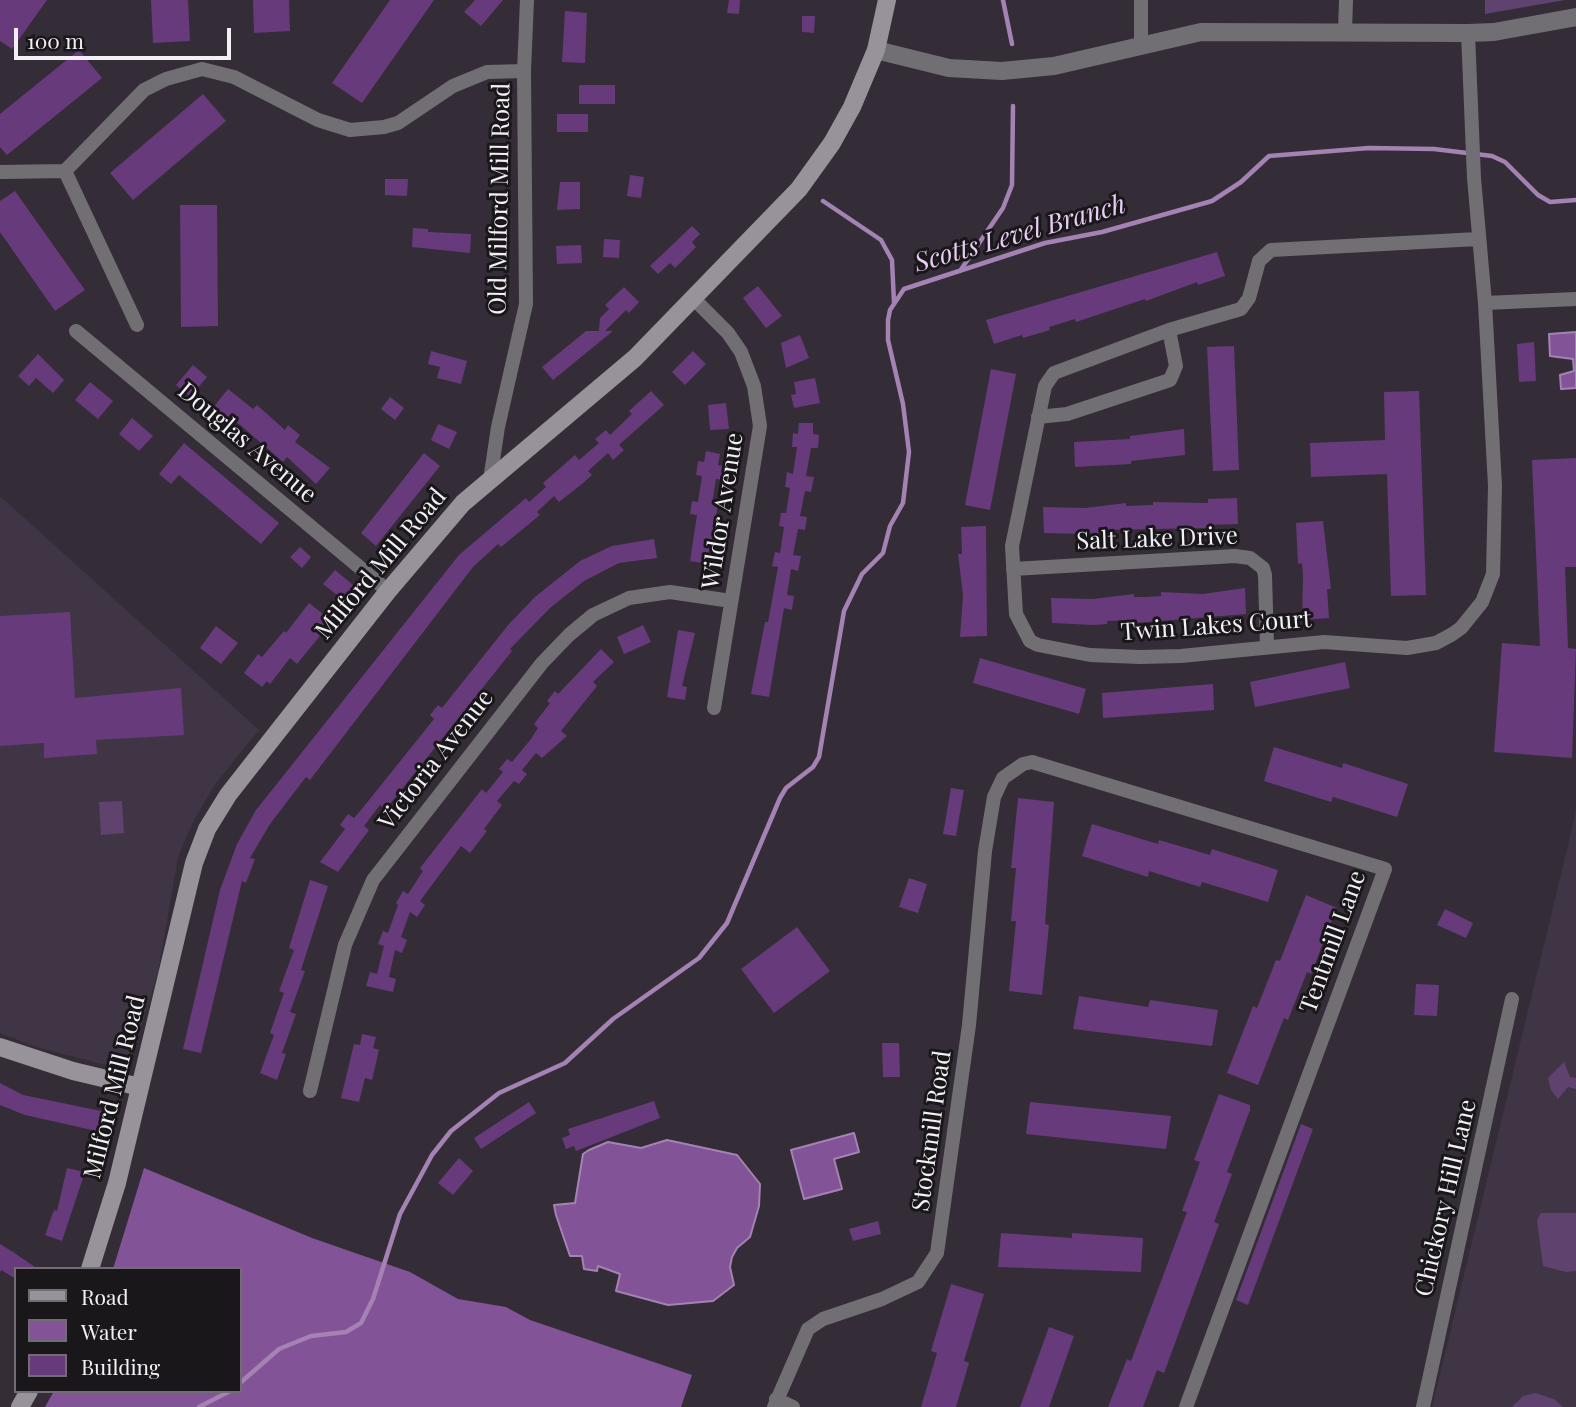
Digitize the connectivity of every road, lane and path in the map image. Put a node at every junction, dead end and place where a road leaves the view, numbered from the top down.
1 (527, 0) edge
2 (887, 0) edge
3 (1141, 0) edge
4 (1346, 0) edge
5 (1576, 17) edge
6 (1345, 32) junction
7 (1468, 33) junction
8 (1141, 45) junction
9 (876, 50) junction
10 (524, 71) junction
11 (65, 171) junction
12 (0, 172) edge
13 (1478, 239) junction
14 (694, 299) junction
15 (1576, 299) edge
16 (1485, 303) junction
17 (137, 326) dead end
18 (1169, 330) junction
19 (76, 331) dead end
20 (1038, 417) junction
21 (489, 480) junction
22 (1013, 569) junction
23 (388, 591) junction
24 (731, 601) junction
25 (1267, 646) junction
26 (714, 708) dead end
27 (1003, 778) joint
28 (1512, 999) dead end
29 (0, 1047) edge
30 (140, 1087) junction
31 (310, 1091) dead end
32 (91, 1267) edge
33 (775, 1403) edge
34 (793, 1407) edge
35 (1186, 1407) edge
36 (1423, 1407) edge

1 - 10 street, Old Milford Mill Road
2 - 9 main road, Milford Mill Road
3 - 8 street
4 - 6 street
5 - 7 street
6 - 7 street
6 - 8 street
7 - 13 street, Twin Lakes Court
8 - 9 street
9 - 14 main road, Milford Mill Road
10 - 11 street
10 - 21 street, Old Milford Mill Road
11 - 12 street
11 - 17 street
13 - 16 street, Twin Lakes Court
13 - 18 street, Twin Lakes Court
14 - 21 main road, Milford Mill Road
14 - 24 street, Wildor Avenue
15 - 16 street
16 - 25 street, Twin Lakes Court
18 - 20 street, Twin Lakes Court
18 - 20 street
19 - 23 street, Douglas Avenue
20 - 22 street, Twin Lakes Court
21 - 23 main road, Milford Mill Road
22 - 25 street, Twin Lakes Court
22 - 25 street, Salt Lake Drive
23 - 30 main road, Milford Mill Road
24 - 26 street, Wildor Avenue
24 - 31 street, Victoria Avenue
27 - 33 street, Stockmill Road
27 - 35 street, Tentmill Lane
28 - 36 street, Chickory Hill Lane
29 - 30 main road
30 - 32 main road, Milford Mill Road
33 - 34 street

